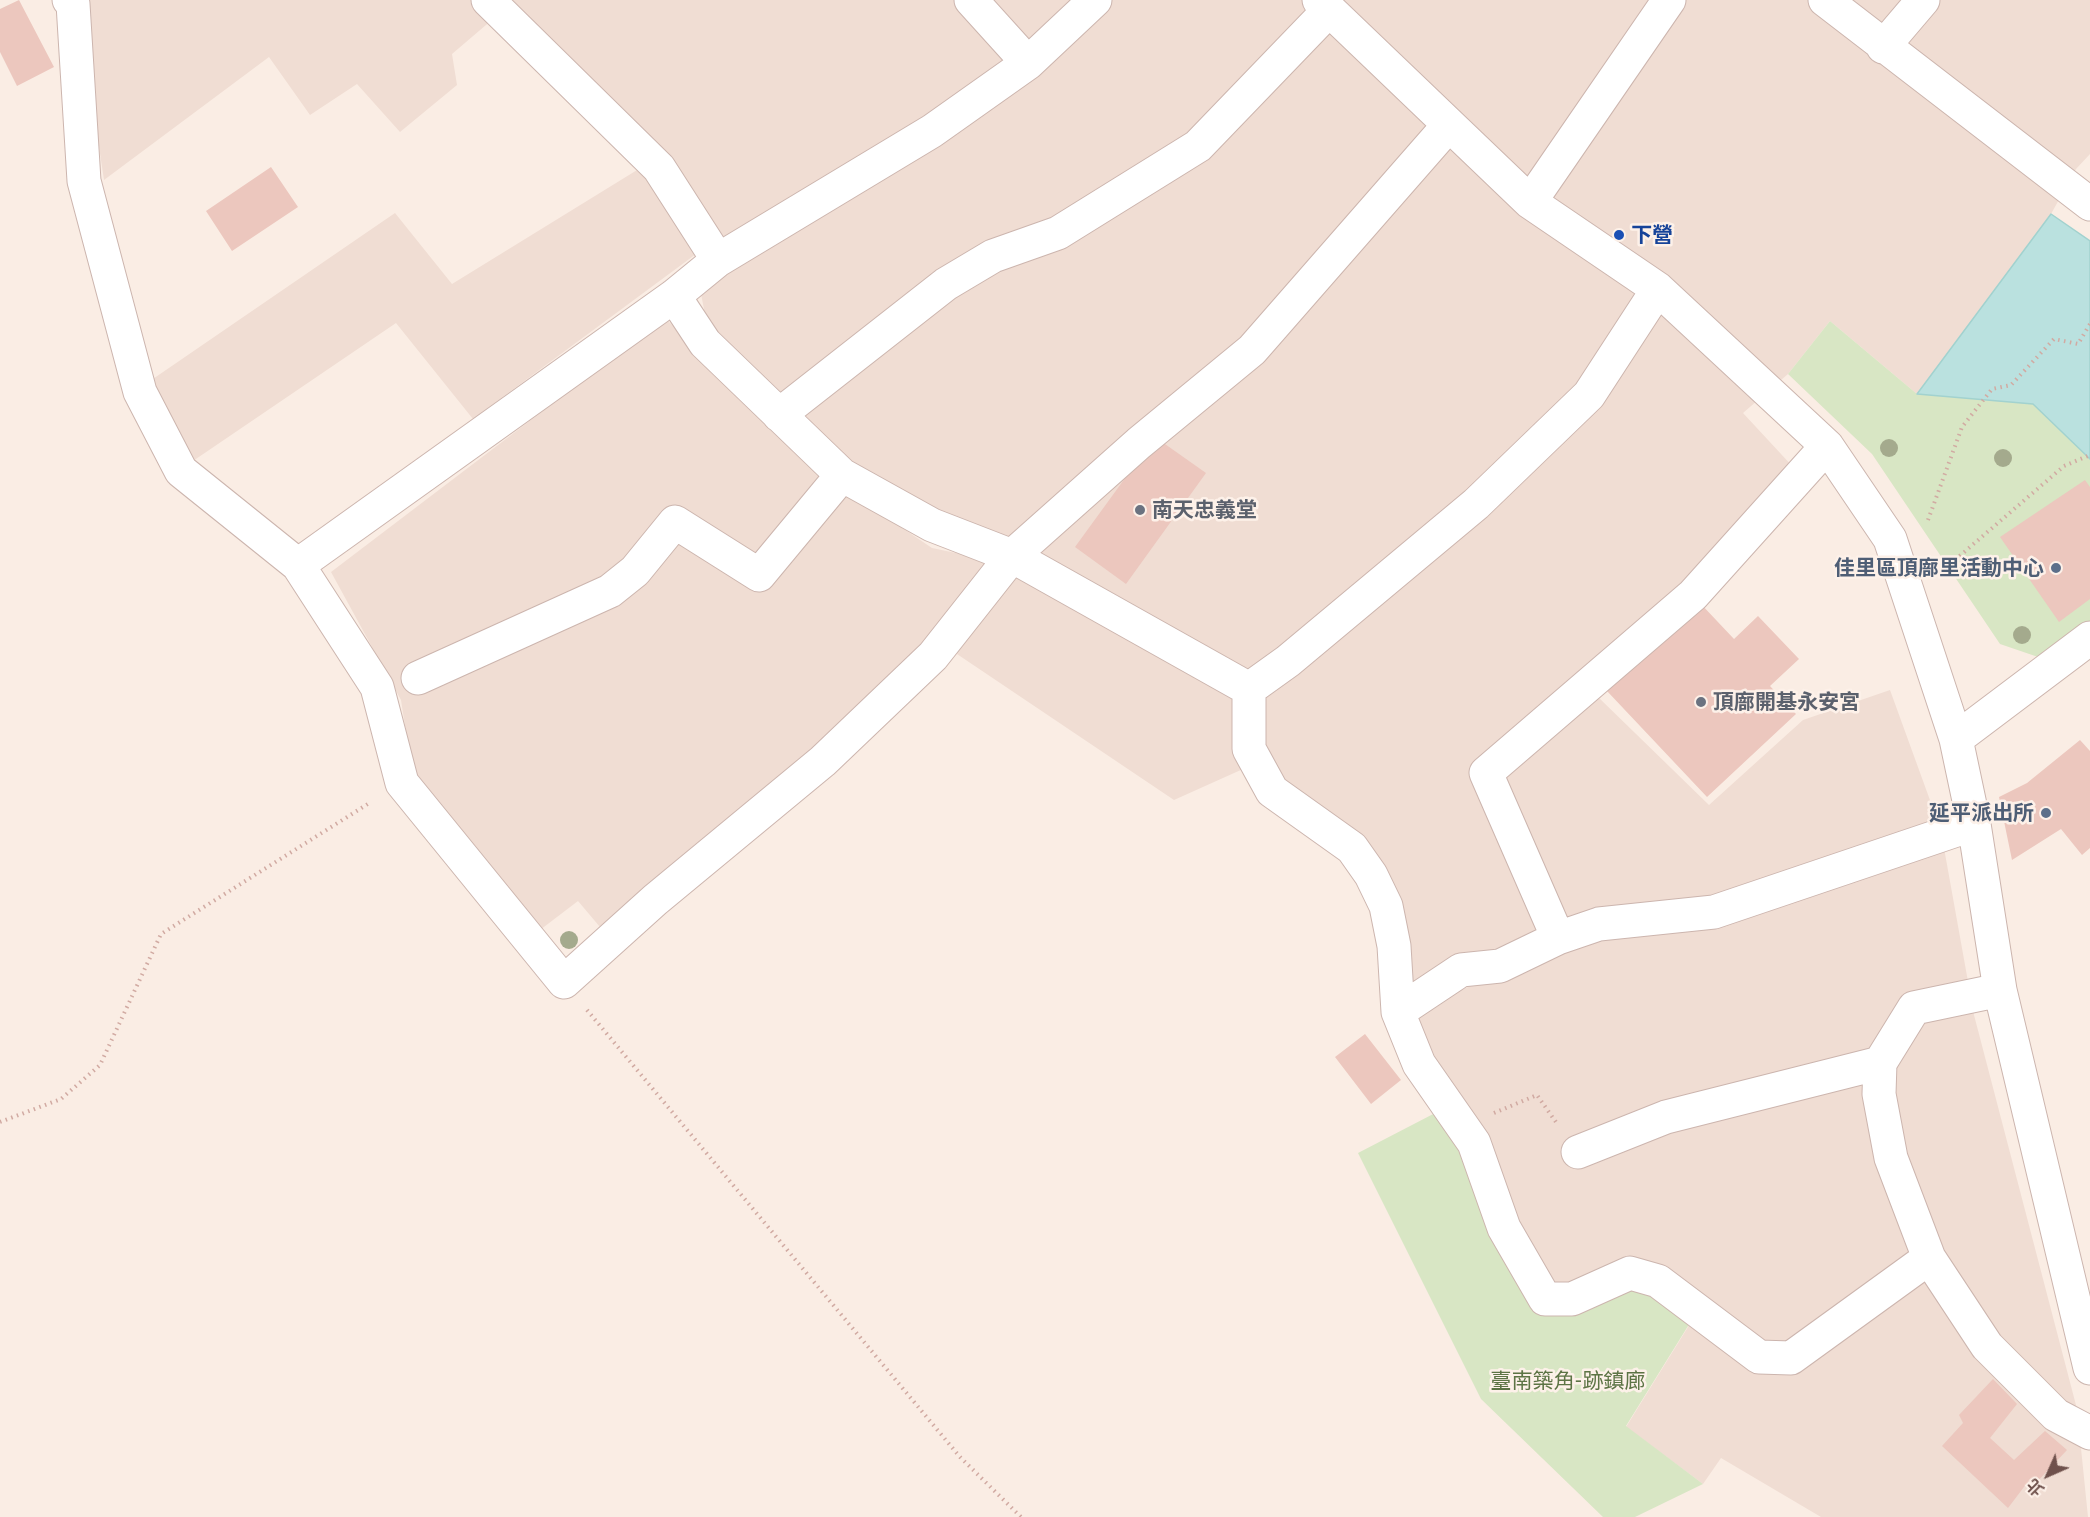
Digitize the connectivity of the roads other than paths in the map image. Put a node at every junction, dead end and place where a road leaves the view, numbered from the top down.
1 (69, 0) edge
2 (488, 0) edge
3 (971, 0) edge
4 (1095, 0) edge
5 (1669, 0) edge
6 (1825, 0) edge
7 (1923, 0) edge
8 (1324, 5) edge
9 (1883, 47) junction
10 (1028, 63) junction
11 (1448, 126) junction
12 (1530, 202) junction
13 (2090, 204) edge
14 (718, 260) junction
15 (1658, 290) junction
16 (674, 296) junction
17 (779, 415) junction
18 (1827, 446) junction
19 (842, 475) junction
20 (1012, 556) junction
21 (298, 565) junction
22 (2090, 638) edge
23 (418, 678) dead end
24 (1249, 689) junction
25 (1956, 738) junction
26 (1974, 824) junction
27 (1558, 938) junction
28 (2000, 990) junction
29 (1398, 1012) junction
30 (1880, 1063) junction
31 (1578, 1152) road end
32 (1929, 1258) junction
33 (2090, 1368) edge
34 (2090, 1433) edge

1 - 21 street
2 - 14 street
3 - 10 street
4 - 10 street
5 - 12 street
6 - 9 street
7 - 9 street
8 - 11 street
8 - 17 street
9 - 13 street
10 - 14 street
11 - 12 street
11 - 20 street
12 - 15 street
14 - 16 street
15 - 18 street
15 - 24 street
16 - 17 street
16 - 21 street
17 - 19 street
18 - 25 street
18 - 27 street
19 - 20 street
19 - 23 street
20 - 21 street
20 - 24 street
22 - 25 street
24 - 29 street
25 - 26 street
26 - 27 street
26 - 28 street
27 - 29 street
28 - 30 street
28 - 33 street
29 - 32 street
30 - 31 street
30 - 32 street
32 - 34 street

